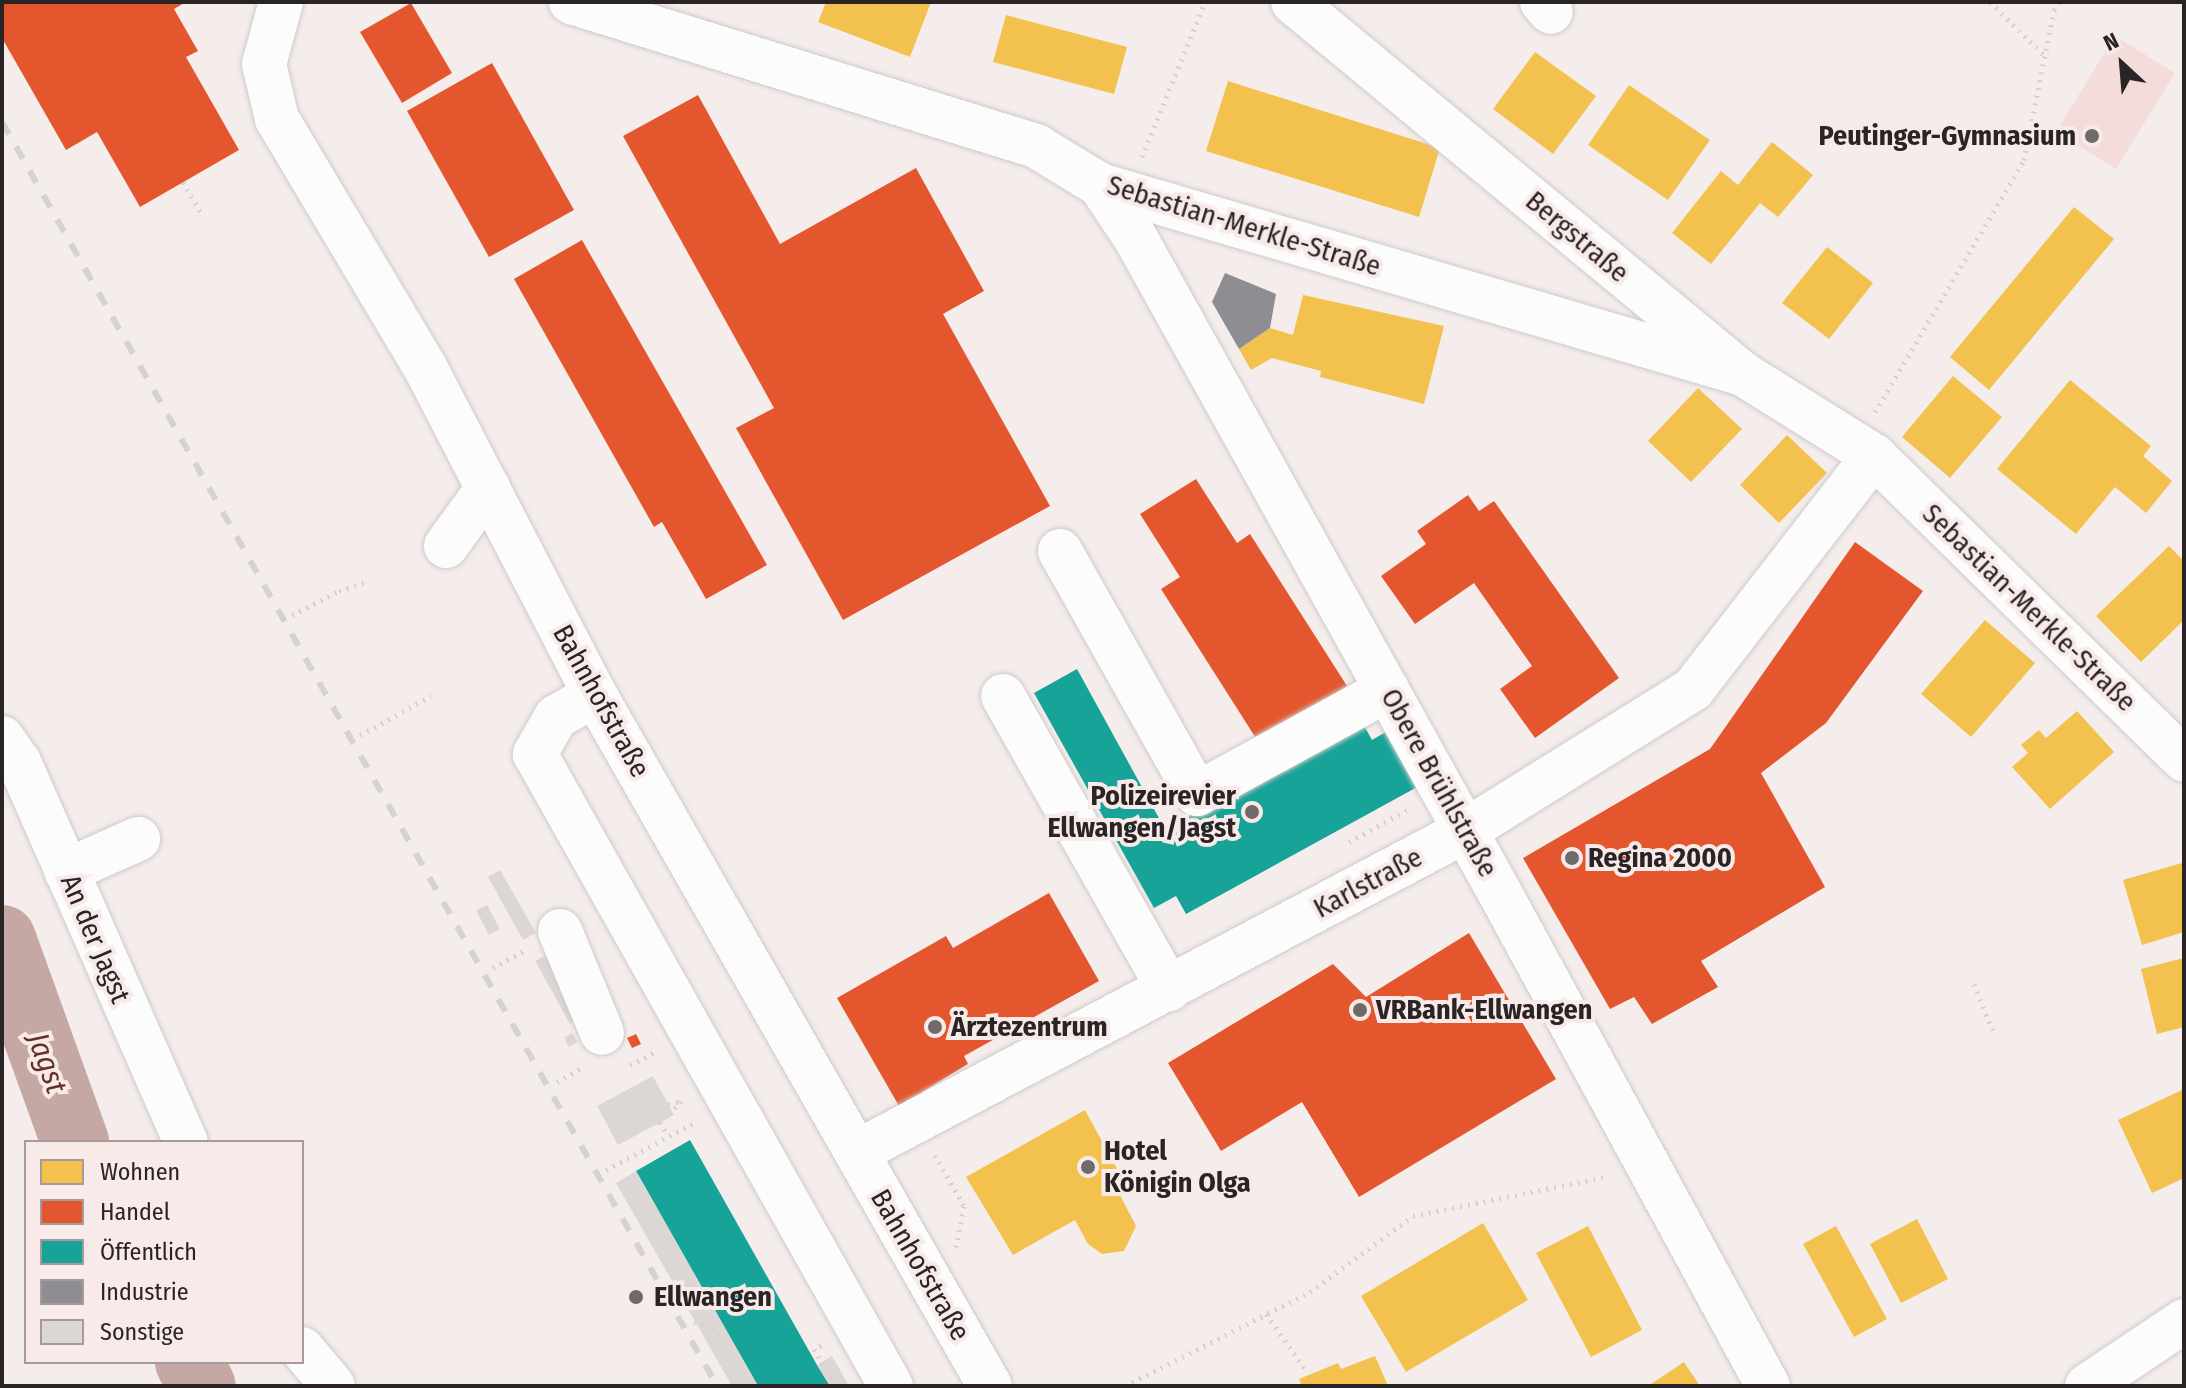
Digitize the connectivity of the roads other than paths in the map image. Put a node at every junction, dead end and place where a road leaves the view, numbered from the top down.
1 (281, 2) edge
2 (571, 2) edge
3 (1293, 2) edge
4 (1114, 189) junction
5 (1743, 374) junction
6 (1865, 450) junction
7 (488, 488) junction
8 (446, 546) dead end
9 (1060, 551) dead end
10 (1387, 690) junction
11 (595, 695) junction
12 (1003, 696) dead end
13 (2, 738) edge
14 (2184, 760) edge
15 (1465, 831) junction
16 (138, 839) dead end
17 (66, 871) junction
18 (560, 931) dead end
19 (1169, 989) junction
20 (595, 1048) road end
21 (185, 1140) edge
22 (857, 1152) junction
23 (2184, 1321) edge
24 (304, 1351) edge
25 (333, 1386) edge
26 (891, 1386) edge
27 (990, 1386) edge
28 (1768, 1386) edge
29 (2087, 1386) edge

1 - 7 street, Bahnhofstraße
2 - 4 street, Sebastian-Merkle-Straße
3 - 5 street, Bergstraße
4 - 5 street, Sebastian-Merkle-Straße
4 - 10 street, Obere Brühlstraße
5 - 6 street, Bergstraße
6 - 14 street, Sebastian-Merkle-Straße
6 - 15 street, Karlstraße
7 - 8 street
7 - 11 street, Bahnhofstraße
9 - 10 street
10 - 15 street, Obere Brühlstraße
11 - 22 street, Bahnhofstraße
11 - 26 street
12 - 19 street
13 - 17 street, An der Jagst
15 - 19 street, Karlstraße
15 - 28 street, Obere Brühlstraße
16 - 17 street
17 - 21 street, An der Jagst
18 - 20 street
19 - 22 street, Karlstraße
22 - 27 street, Bahnhofstraße
23 - 29 street
24 - 25 street

